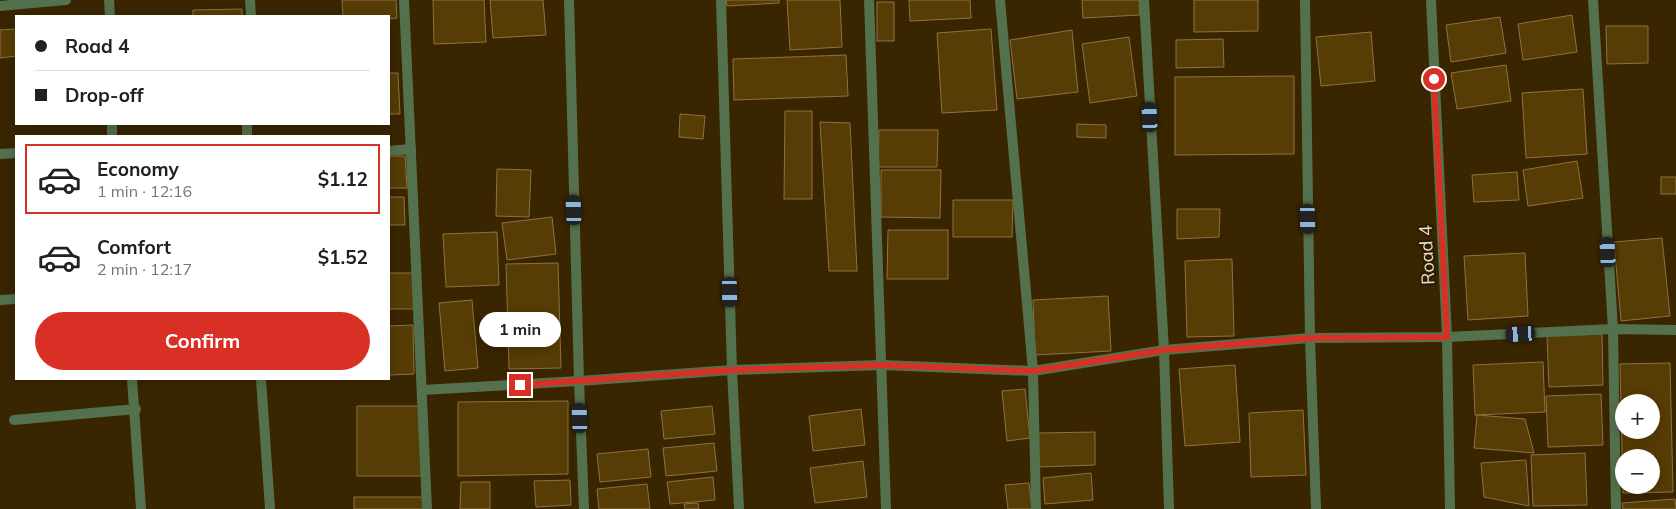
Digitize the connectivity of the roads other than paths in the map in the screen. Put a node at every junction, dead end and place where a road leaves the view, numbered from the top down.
1 (66, 0) edge
2 (109, 0) edge
3 (250, 0) edge
4 (404, 0) edge
5 (569, 0) edge
6 (721, 0) edge
7 (869, 0) edge
8 (1000, 0) edge
9 (1144, 0) edge
10 (1305, 0) edge
11 (1431, 0) edge
12 (1593, 0) edge
13 (0, 6) edge
14 (110, 15) edge
15 (251, 15) edge
16 (411, 149) junction
17 (390, 151) edge
18 (15, 153) edge
19 (0, 154) edge
20 (0, 300) edge
21 (15, 300) edge
22 (1613, 329) junction
23 (1676, 330) edge
24 (1447, 337) junction
25 (1310, 338) junction
26 (1164, 350) junction
27 (882, 365) junction
28 (732, 370) junction
29 (1033, 371) junction
30 (132, 380) edge
31 (261, 380) edge
32 (579, 381) junction
33 (422, 390) junction
34 (136, 409) junction
35 (14, 420) dead end
36 (141, 509) edge
37 (270, 509) edge
38 (428, 509) edge
39 (584, 509) edge
40 (739, 509) edge
41 (886, 509) edge
42 (1036, 509) edge
43 (1169, 509) edge
44 (1316, 509) edge
45 (1450, 509) edge
46 (1616, 509) edge

1 - 13 street
2 - 14 street
3 - 15 street
4 - 16 street
5 - 32 street
6 - 28 street
7 - 27 street
8 - 29 street
9 - 26 street
10 - 25 street
11 - 24 street, Road 4
12 - 22 street
16 - 17 street
16 - 33 street
18 - 19 street
20 - 21 street
22 - 23 street
22 - 24 street
22 - 46 street
24 - 25 street
24 - 45 street, Road 4
25 - 26 street
25 - 44 street
26 - 29 street
26 - 43 street
27 - 28 street
27 - 29 street
27 - 41 street
28 - 32 street
28 - 40 street
29 - 42 street
30 - 34 street
31 - 37 street
32 - 33 street
32 - 39 street
33 - 38 street
34 - 35 street
34 - 36 street

